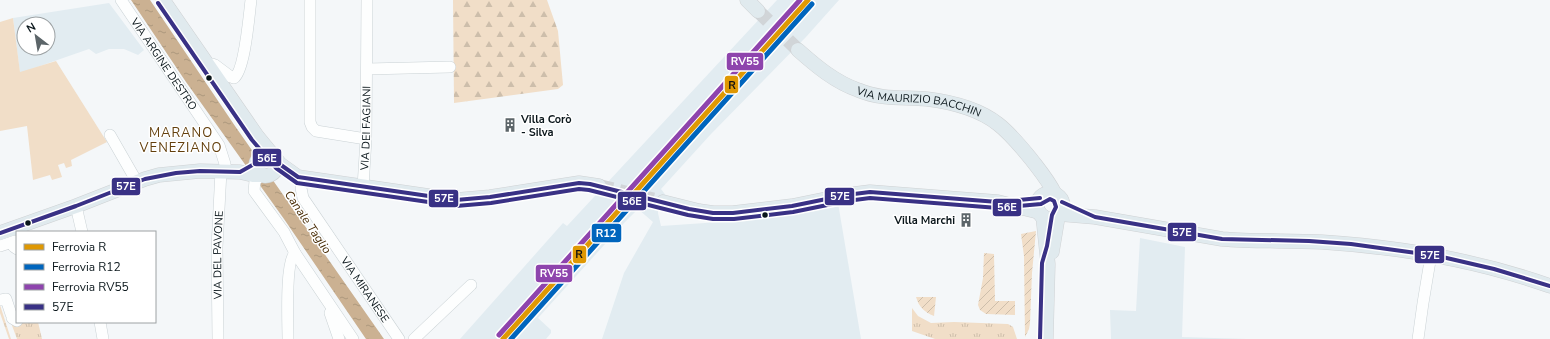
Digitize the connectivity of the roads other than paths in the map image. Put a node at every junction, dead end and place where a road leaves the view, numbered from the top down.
1 (121, 0) edge
2 (164, 0) edge
3 (251, 0) edge
4 (310, 0) edge
5 (367, 0) edge
6 (747, 0) edge
7 (758, 11) tunnel mouth
8 (798, 50) tunnel mouth
9 (209, 66) junction
10 (450, 67) dead end
11 (367, 69) junction
12 (110, 135) dead end
13 (366, 139) junction
14 (1032, 161) junction
15 (265, 164) junction
16 (224, 172) junction
17 (300, 178) junction
18 (137, 182) junction
19 (600, 186) tunnel mouth
20 (363, 188) junction
21 (1040, 198) junction
22 (663, 202) tunnel mouth
23 (998, 202) junction
24 (76, 206) junction
25 (1059, 207) junction
26 (1041, 214) junction
27 (82, 231) edge
28 (0, 233) edge
29 (0, 246) edge
30 (16, 248) edge
31 (295, 253) junction
32 (1432, 255) junction
33 (1048, 264) junction
34 (471, 285) dead end
35 (1550, 286) edge
36 (0, 300) edge
37 (331, 306) junction
38 (16, 320) edge
39 (100, 323) edge
40 (103, 339) edge
41 (218, 339) edge
42 (288, 339) edge
43 (339, 339) edge
44 (353, 339) edge
45 (399, 339) edge
46 (414, 339) edge
47 (1046, 339) edge
48 (1418, 339) edge

1 - 16 street, VIA ARGINE DESTRO
2 - 9 main road
3 - 9 street
4 - 13 street
5 - 11 street, VIA DEI FAGIANI
6 - 7 main road
8 - 14 main road, VIA MAURIZIO BACCHIN
9 - 15 main road
10 - 11 street
11 - 13 street, VIA DEI FAGIANI
12 - 18 street
13 - 20 street, VIA DEI FAGIANI
14 - 21 main road, VIA MAURIZIO BACCHIN
14 - 25 main road, VIA MAURIZIO BACCHIN
15 - 16 main road
15 - 17 main road
15 - 31 street
16 - 18 main road
16 - 41 street, VIA DEL PAVONE
17 - 20 main road
17 - 45 street, VIA MIRANESE
18 - 24 main road
19 - 20 main road
21 - 23 main road
21 - 25 main road
21 - 26 main road, VIA MAURIZIO BACCHIN
22 - 23 main road
23 - 26 main road
24 - 27 street
24 - 28 main road
25 - 26 main road
25 - 32 main road
25 - 33 main road
26 - 33 main road
29 - 30 street
31 - 37 street
31 - 42 street
32 - 35 main road
32 - 48 street
33 - 47 main road
34 - 46 street
36 - 38 street
37 - 43 street
37 - 44 street
39 - 40 street

